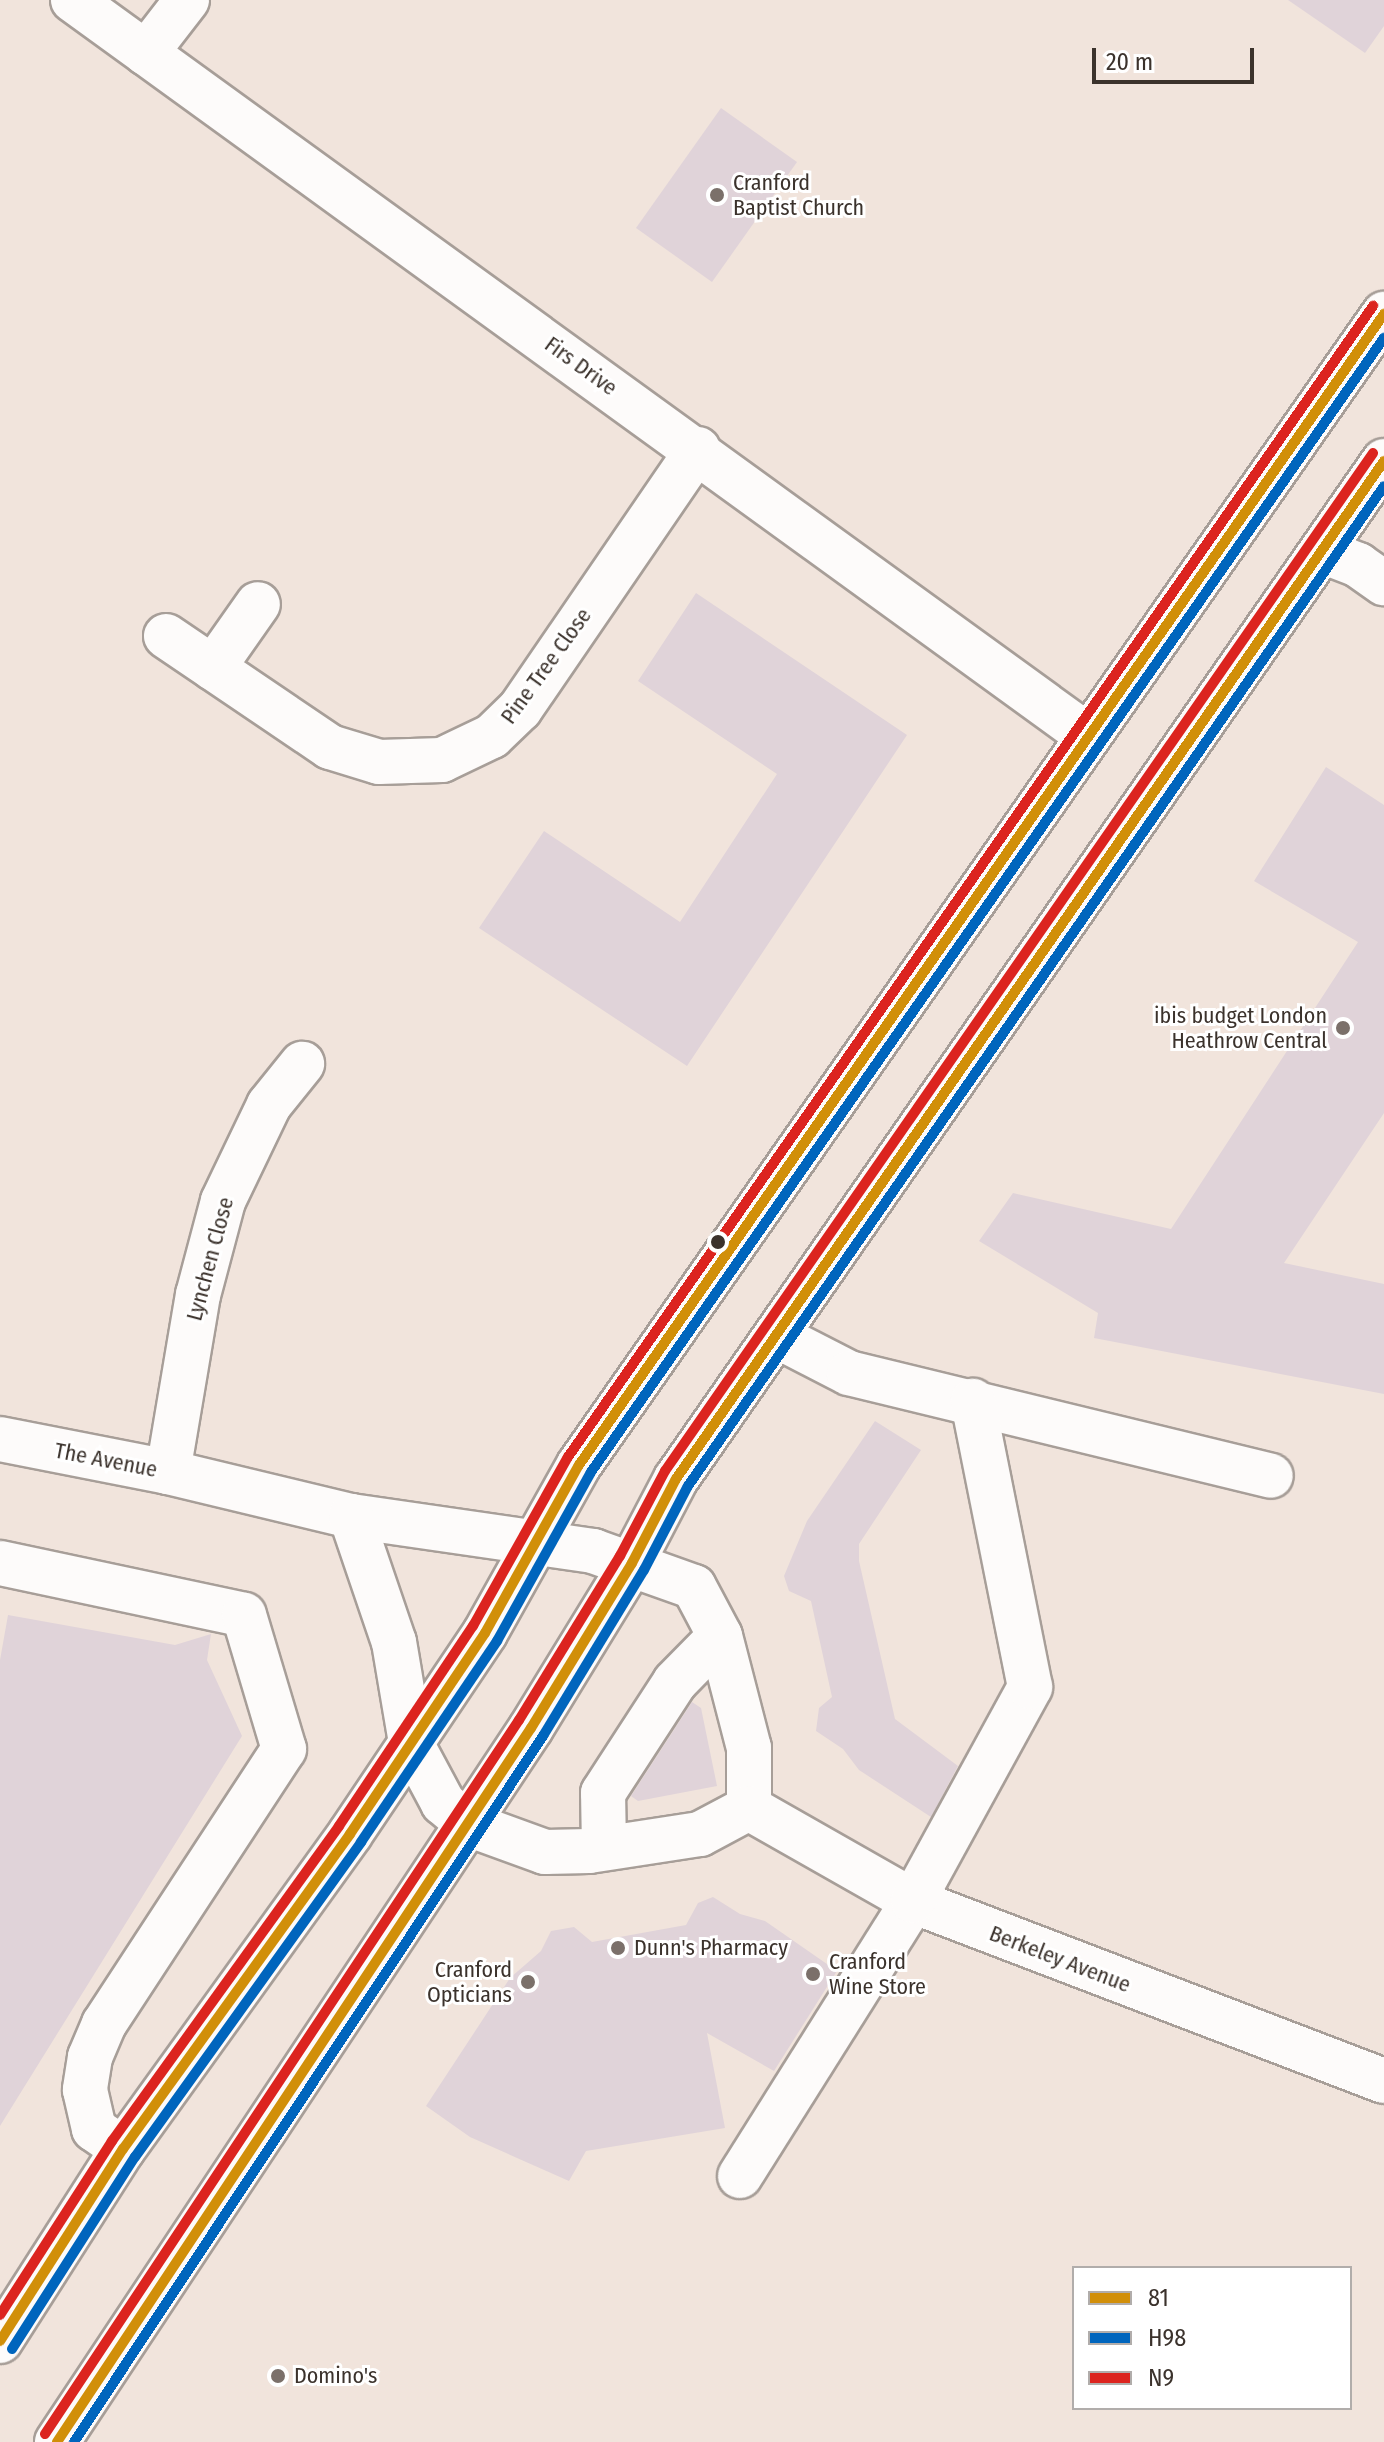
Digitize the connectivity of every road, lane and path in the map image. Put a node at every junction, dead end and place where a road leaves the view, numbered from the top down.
1 (73, 0) edge
2 (187, 0) edge
3 (146, 53) junction
4 (1384, 314) edge
5 (698, 449) junction
6 (1384, 461) edge
7 (1322, 551) junction
8 (1384, 583) edge
9 (258, 604) dead end
10 (166, 636) dead end
11 (213, 668) junction
12 (1087, 735) junction
13 (302, 1064) dead end
14 (777, 1336) junction
15 (973, 1401) junction
16 (0, 1439) edge
17 (168, 1472) junction
18 (1271, 1476) dead end
19 (351, 1516) junction
20 (537, 1543) junction
21 (0, 1563) edge
22 (632, 1563) junction
23 (720, 1636) junction
24 (411, 1743) junction
25 (749, 1808) junction
26 (468, 1824) junction
27 (596, 1849) junction
28 (913, 1901) junction
29 (1384, 2081) edge
30 (123, 2149) junction
31 (740, 2176) dead end
32 (0, 2341) edge
33 (57, 2442) edge

1 - 3 main road, Firs Drive
2 - 3 main road
3 - 5 main road, Firs Drive
4 - 12 main road
5 - 11 main road, Pine Tree Close
5 - 12 main road, Firs Drive
6 - 7 main road
7 - 8 main road
7 - 14 main road
9 - 11 main road
10 - 11 main road, Pine Tree Close
12 - 20 main road
13 - 17 main road, Lynchen Close
14 - 15 main road
14 - 22 main road
15 - 18 main road
15 - 28 main road
16 - 17 main road, The Avenue
17 - 19 main road, The Avenue
19 - 20 main road, The Avenue
19 - 24 main road
20 - 22 main road
20 - 24 main road
21 - 30 main road
22 - 23 main road
22 - 26 main road
23 - 25 main road
23 - 27 main road
24 - 26 main road
24 - 30 main road
25 - 27 main road
25 - 28 main road, Berkeley Avenue
26 - 27 main road
26 - 33 main road
28 - 29 main road, Berkeley Avenue
28 - 31 main road
30 - 32 main road

